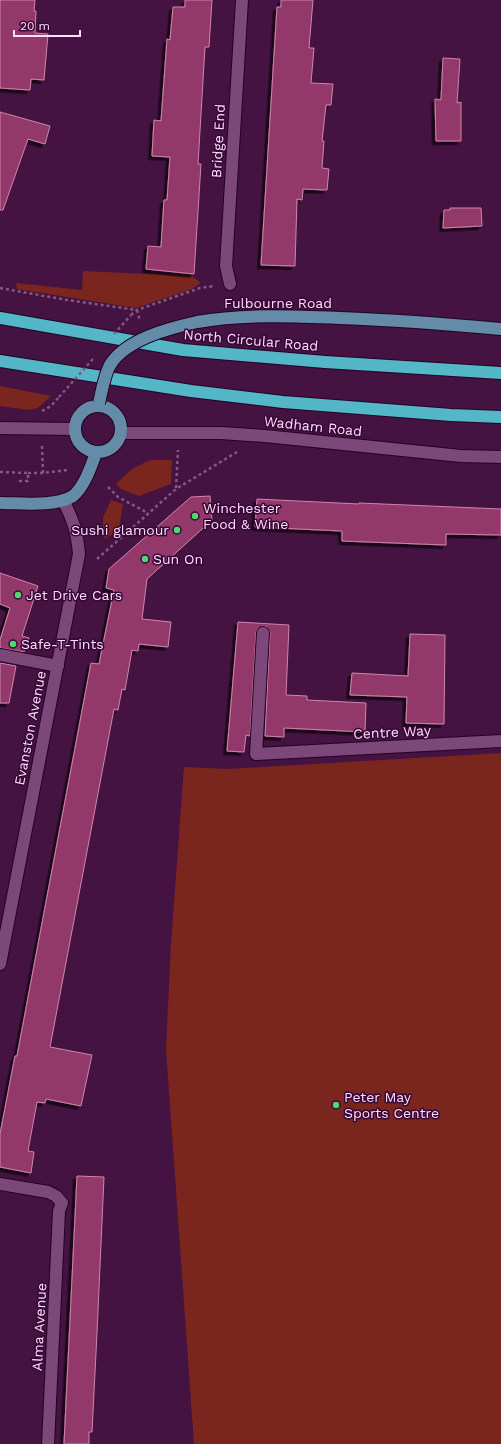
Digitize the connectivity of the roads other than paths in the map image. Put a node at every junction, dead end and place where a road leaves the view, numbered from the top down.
1 (242, 0) edge
2 (230, 284) road end
3 (0, 318) edge
4 (501, 329) edge
5 (0, 360) edge
6 (501, 373) edge
7 (99, 405) junction
8 (501, 417) edge
9 (0, 428) edge
10 (75, 429) junction
11 (122, 433) junction
12 (96, 453) junction
13 (501, 457) edge
14 (63, 500) junction
15 (0, 503) edge
16 (263, 632) dead end
17 (0, 655) edge
18 (58, 666) junction
19 (501, 741) edge
20 (0, 964) edge
21 (0, 1184) edge
22 (48, 1444) edge

1 - 2 street, Bridge End
3 - 6 highway, North Circular Road
4 - 7 main road, Fulbourne Road, bridge
5 - 8 highway
7 - 10 main road
7 - 11 main road
9 - 10 street
10 - 12 main road
11 - 12 main road
11 - 13 street, Wadham Road
12 - 14 main road
14 - 15 main road
14 - 18 street, Evanston Avenue
16 - 19 street, Centre Way
17 - 18 street
18 - 20 street, Evanston Avenue
21 - 22 street, Alma Avenue

